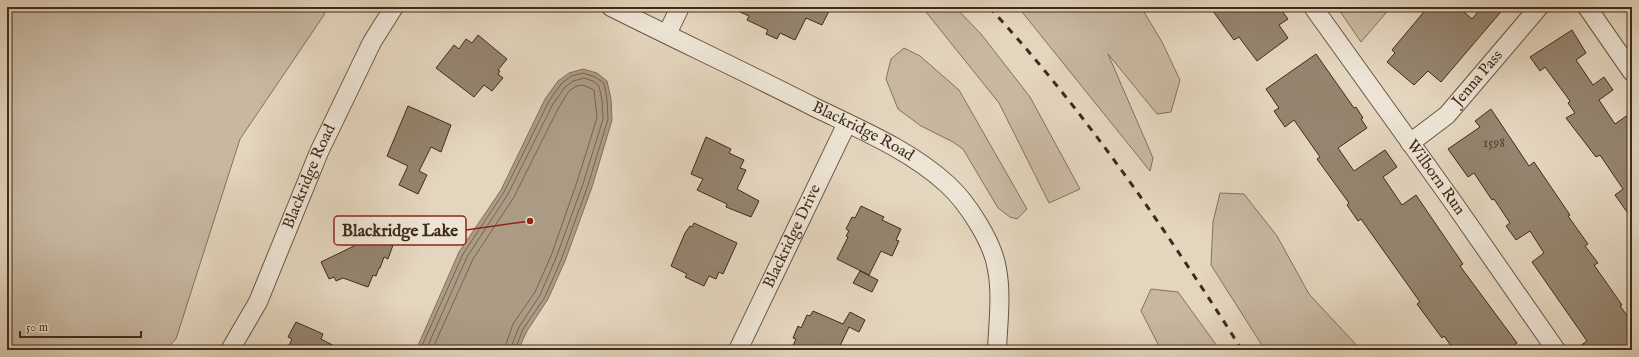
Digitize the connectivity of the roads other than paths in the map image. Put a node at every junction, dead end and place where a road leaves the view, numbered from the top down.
1 (394, 7) edge
2 (611, 7) edge
3 (680, 7) edge
4 (1313, 7) edge
5 (1539, 7) edge
6 (1587, 7) edge
7 (630, 11) edge
8 (667, 34) junction
9 (1632, 72) edge
10 (847, 123) junction
11 (1410, 143) junction
12 (230, 350) edge
13 (738, 350) edge
14 (997, 350) edge
15 (1556, 350) edge

1 - 12 street, Blackridge Road
2 - 7 street, Blackridge Road
3 - 8 street
4 - 11 street, Wilborn Run
5 - 11 street, Jenna Pass
6 - 9 street
7 - 8 street, Blackridge Road
8 - 10 street, Blackridge Road
10 - 13 street, Blackridge Drive
10 - 14 street, Blackridge Road
11 - 15 street, Wilborn Run

